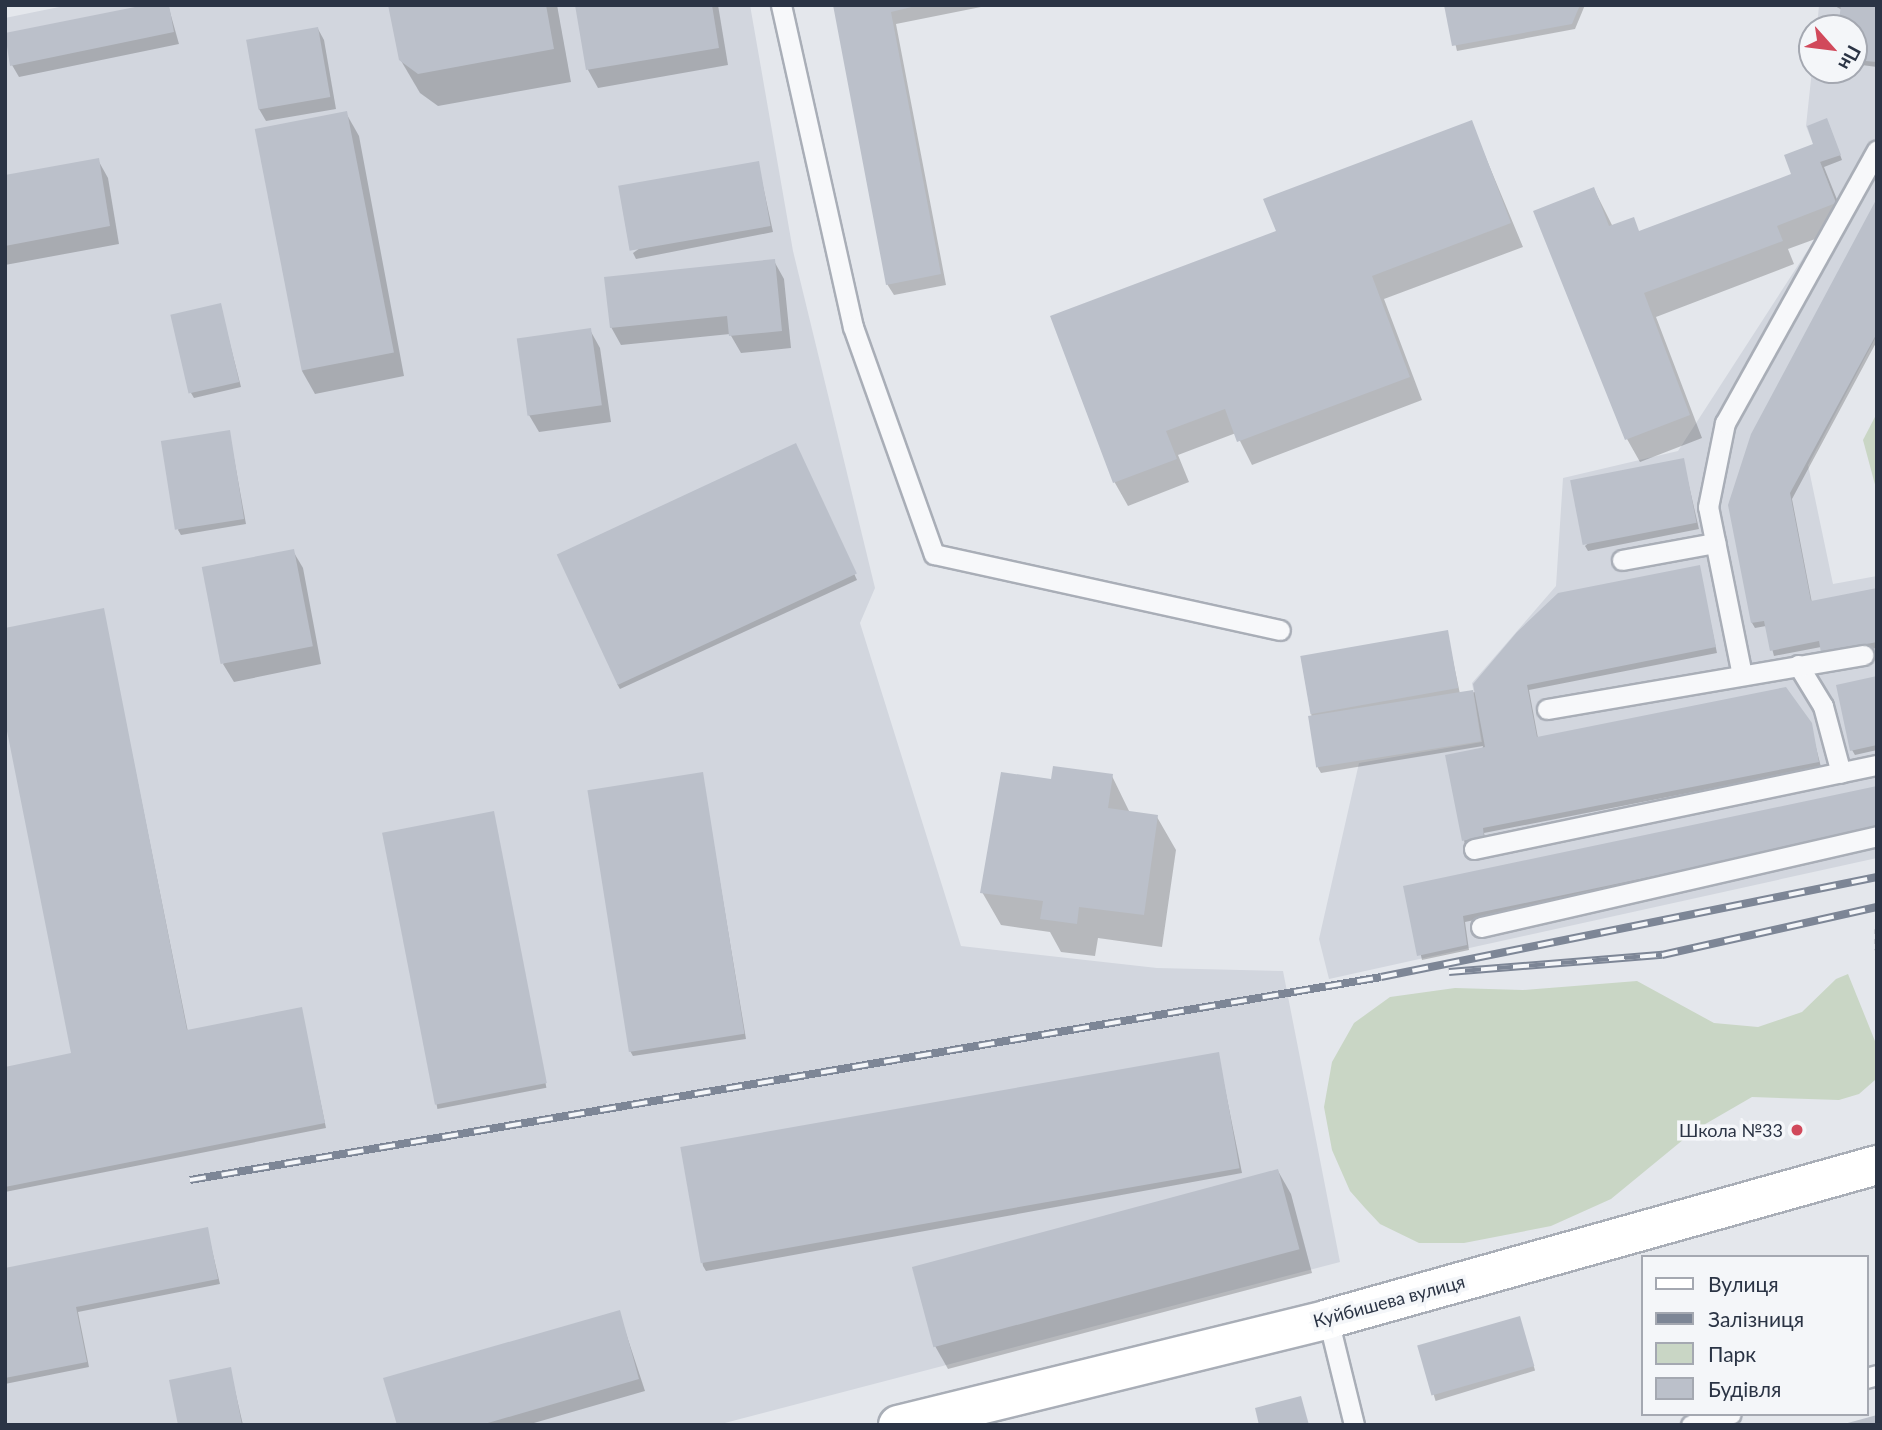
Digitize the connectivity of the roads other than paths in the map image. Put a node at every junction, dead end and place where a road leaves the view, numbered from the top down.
1 (781, 5) edge
2 (1877, 150) edge
3 (1715, 543) junction
4 (1622, 559) dead end
5 (1280, 629) dead end
6 (1863, 655) dead end
7 (1798, 665) junction
8 (1742, 675) junction
9 (1547, 709) dead end
10 (1877, 765) edge
11 (1841, 772) junction
12 (1877, 836) edge
13 (1474, 849) dead end
14 (1480, 927) dead end
15 (1877, 1165) edge
16 (1328, 1319) junction
17 (1724, 1416) edge
18 (898, 1425) edge
19 (1354, 1425) edge
20 (1691, 1425) edge

1 - 5 lane
2 - 3 lane
3 - 4 lane
3 - 8 lane
6 - 7 lane
7 - 8 lane
7 - 11 lane
8 - 9 lane
10 - 11 lane
11 - 13 lane
12 - 14 lane
15 - 16 main road, Куйбишева вулиця
16 - 18 main road, Куйбишева вулиця
16 - 19 lane
17 - 20 lane

